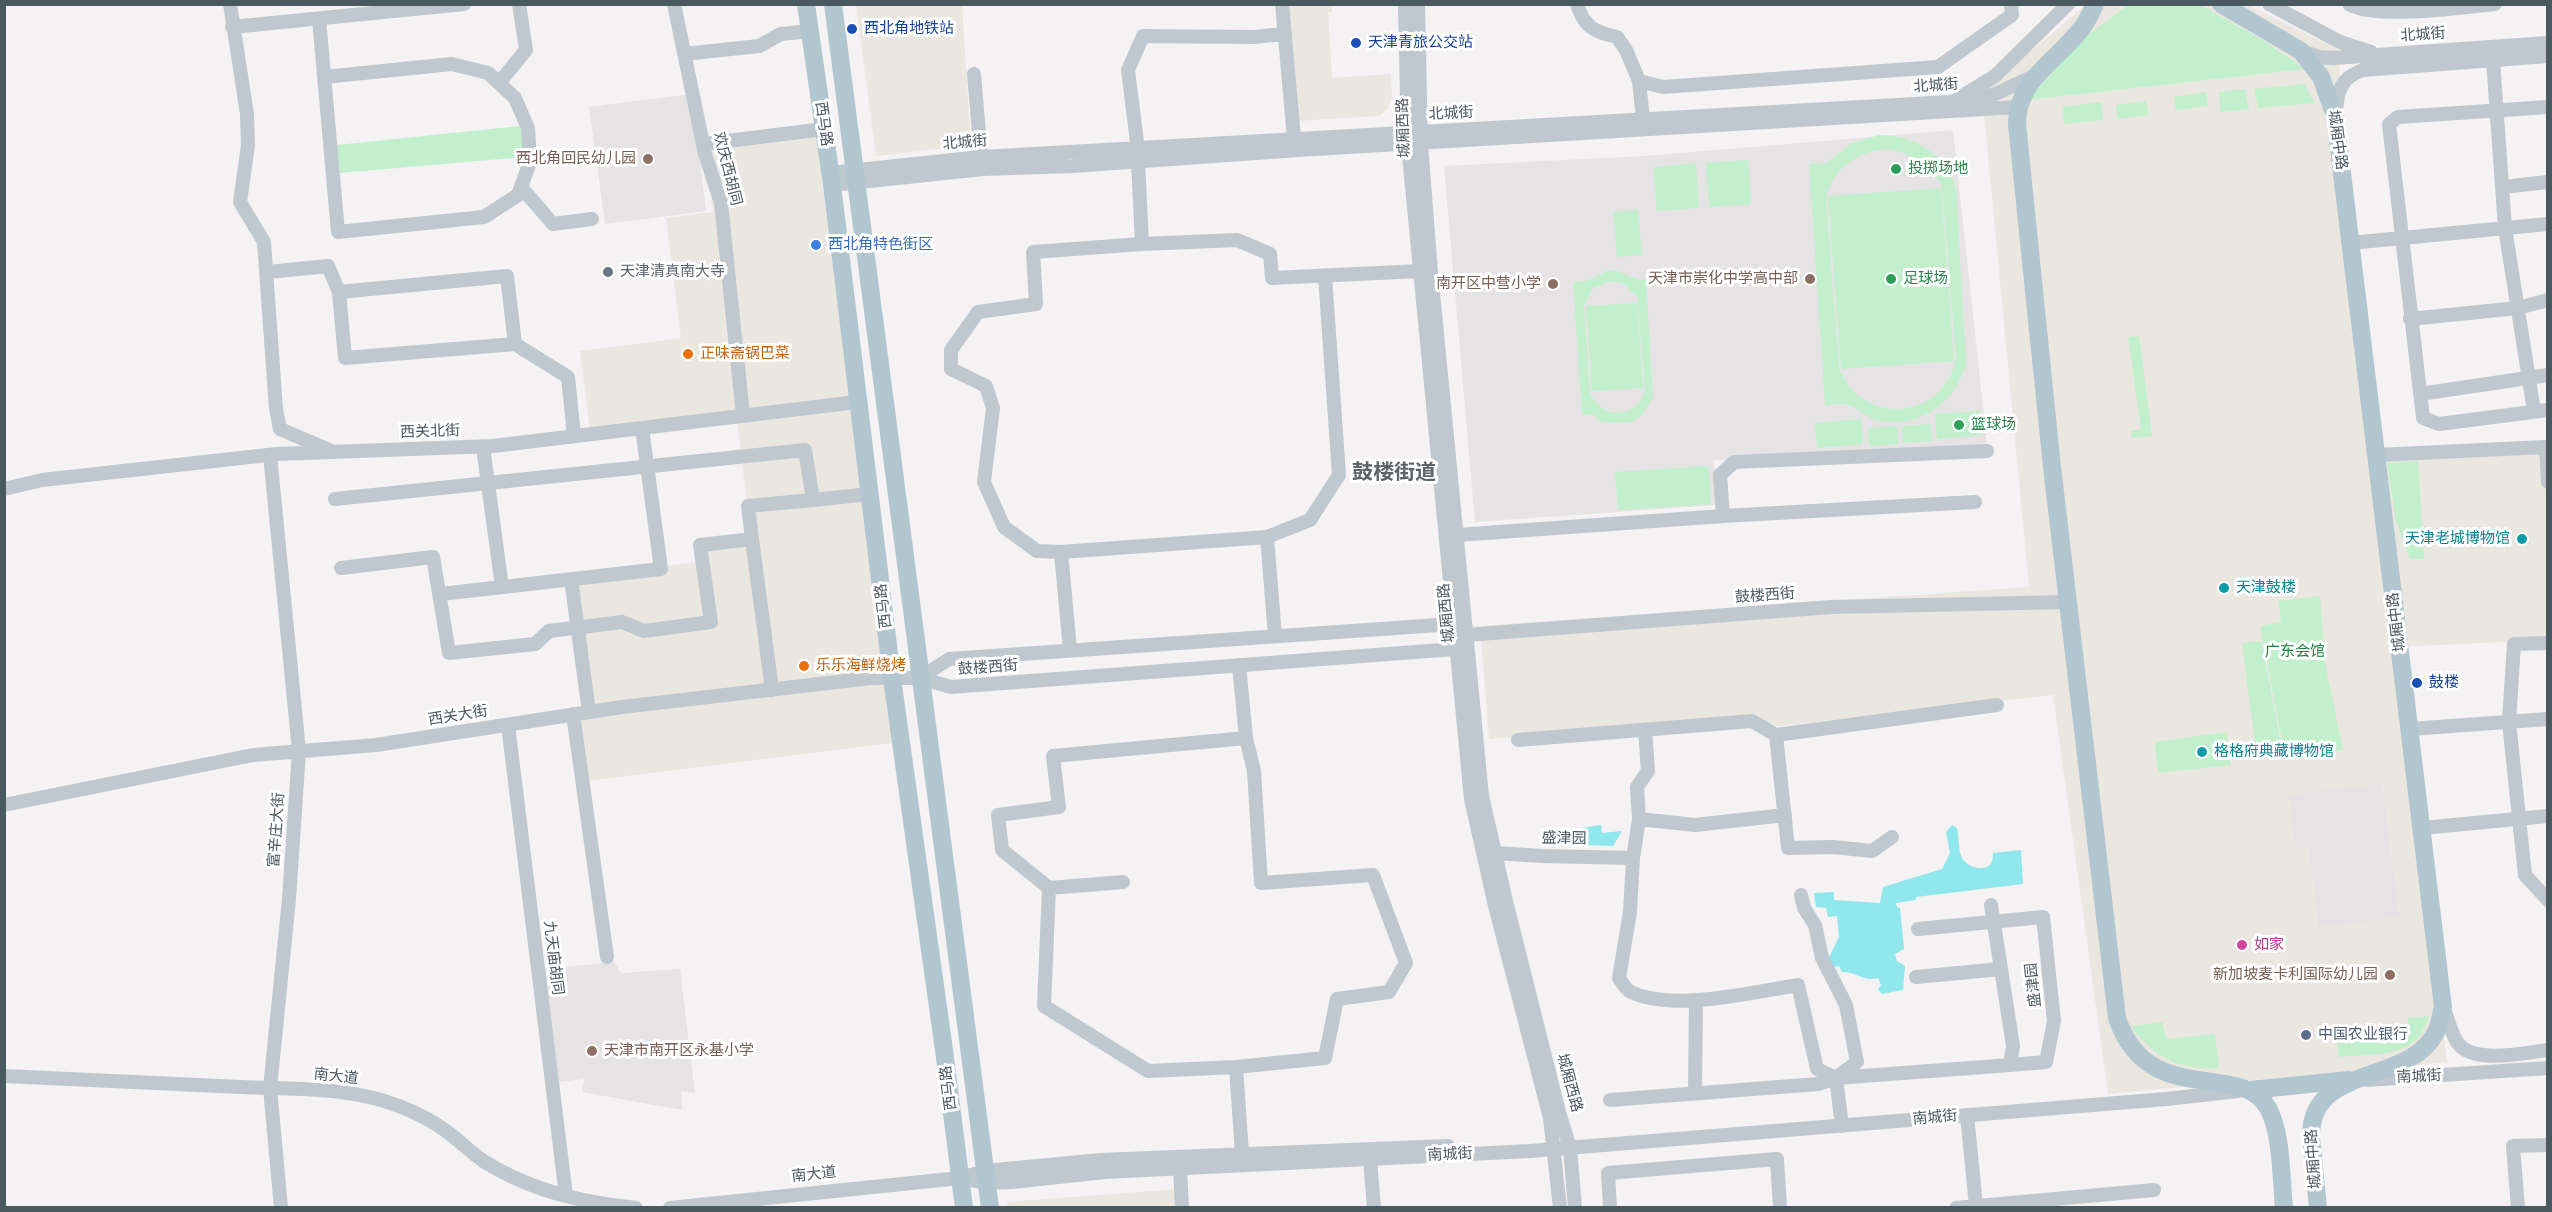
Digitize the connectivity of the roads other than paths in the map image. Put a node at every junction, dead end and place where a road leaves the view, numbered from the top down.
1 (230, 4) edge
2 (464, 4) edge
3 (519, 4) edge
4 (674, 4) edge
5 (806, 4) edge
6 (833, 4) edge
7 (1282, 4) edge
8 (1405, 4) edge
9 (1419, 4) edge
10 (1577, 4) edge
11 (2011, 4) edge
12 (2049, 4) edge
13 (2068, 4) edge
14 (2095, 4) edge
15 (2111, 4) edge
16 (2217, 4) edge
17 (2269, 4) edge
18 (2349, 4) edge
19 (2495, 4) edge
20 (2228, 9) edge
21 (2058, 16) junction
22 (319, 19) junction
23 (232, 27) junction
24 (2081, 30) junction
25 (810, 31) junction
26 (1285, 34) junction
27 (2547, 43) edge
28 (2301, 51) junction
29 (684, 54) junction
30 (2385, 54) junction
31 (2547, 56) edge
32 (2493, 60) junction
33 (974, 74) dead end
34 (2034, 76) junction
35 (324, 77) junction
36 (1639, 81) junction
37 (499, 83) junction
38 (1950, 102) junction
39 (2018, 107) junction
40 (2547, 107) edge
41 (2497, 110) junction
42 (2335, 116) junction
43 (1643, 118) junction
44 (824, 129) junction
45 (1294, 138) junction
46 (1414, 138) junction
47 (703, 144) junction
48 (1138, 155) junction
49 (981, 158) junction
50 (855, 176) junction
51 (831, 179) junction
52 (2547, 182) edge
53 (521, 187) junction
54 (2502, 187) junction
55 (592, 219) dead end
56 (2547, 224) edge
57 (2505, 228) junction
58 (2400, 238) junction
59 (2350, 243) junction
60 (1142, 244) junction
61 (1420, 271) junction
62 (267, 272) junction
63 (1325, 276) junction
64 (339, 292) junction
65 (2547, 300) edge
66 (2518, 308) junction
67 (2410, 318) junction
68 (515, 344) junction
69 (2547, 375) edge
70 (2529, 379) junction
71 (2420, 394) junction
72 (857, 402) junction
73 (2541, 410) edge
74 (743, 415) junction
75 (642, 428) junction
76 (574, 436) junction
77 (483, 447) junction
78 (331, 451) junction
79 (1986, 452) dead end
80 (270, 455) junction
81 (2376, 455) junction
82 (647, 468) junction
83 (2547, 482) edge
84 (488, 484) junction
85 (4, 489) edge
86 (870, 494) junction
87 (335, 499) dead end
88 (813, 500) junction
89 (1974, 502) dead end
90 (1723, 516) junction
91 (1457, 535) junction
92 (1267, 537) junction
93 (752, 539) junction
94 (1061, 552) junction
95 (341, 567) dead end
96 (571, 579) junction
97 (502, 587) junction
98 (441, 594) junction
99 (2068, 602) junction
100 (1453, 624) junction
101 (577, 628) junction
102 (1466, 635) junction
103 (1275, 636) junction
104 (2547, 643) edge
105 (1455, 649) junction
106 (1070, 650) junction
107 (1239, 665) junction
108 (892, 678) junction
109 (920, 678) junction
110 (772, 690) junction
111 (1997, 705) dead end
112 (590, 712) junction
113 (573, 714) junction
114 (2547, 719) edge
115 (2509, 722) junction
116 (507, 725) junction
117 (2410, 729) junction
118 (1645, 730) junction
119 (1776, 735) junction
120 (1246, 738) junction
121 (1518, 740) dead end
122 (299, 752) junction
123 (4, 805) edge
124 (1785, 815) junction
125 (2547, 816) edge
126 (1639, 819) junction
127 (2517, 819) junction
128 (2422, 828) junction
129 (1892, 837) dead end
130 (1495, 853) junction
131 (1633, 858) junction
132 (1123, 882) dead end
133 (1048, 888) junction
134 (1801, 895) dead end
135 (2547, 900) edge
136 (1991, 904) dead end
137 (1994, 922) junction
138 (1918, 929) dead end
139 (607, 957) dead end
140 (2001, 969) junction
141 (1916, 977) dead end
142 (1696, 1000) junction
143 (2443, 1007) junction
144 (2547, 1050) edge
145 (2010, 1065) junction
146 (1236, 1067) junction
147 (2547, 1068) edge
148 (4, 1076) edge
149 (1836, 1078) junction
150 (2353, 1080) junction
151 (270, 1088) junction
152 (2250, 1090) junction
153 (1695, 1093) junction
154 (1610, 1100) dead end
155 (1966, 1115) junction
156 (1842, 1126) junction
157 (1569, 1144) junction
158 (1553, 1145) junction
159 (2547, 1145) edge
160 (1242, 1154) junction
161 (1370, 1159) junction
162 (1180, 1168) junction
163 (986, 1177) junction
164 (960, 1178) junction
165 (2154, 1190) dead end
166 (566, 1196) junction
167 (2025, 1205) edge
168 (1976, 1206) junction
169 (281, 1208) edge
170 (636, 1208) edge
171 (670, 1208) edge
172 (964, 1208) edge
173 (990, 1208) edge
174 (1182, 1208) edge
175 (1374, 1208) edge
176 (1560, 1208) edge
177 (1575, 1208) edge
178 (1610, 1208) edge
179 (1780, 1208) edge
180 (1956, 1208) edge
181 (2284, 1208) edge
182 (2318, 1208) edge
183 (2518, 1208) edge

1 - 23 street
2 - 22 street
3 - 37 street
4 - 29 street, 欢庆西胡同
5 - 25 main road, 西马路
6 - 50 main road, 西马路
7 - 26 street
8 - 46 street, 城厢西路
9 - 46 street, 城厢西路
10 - 36 street
11 - 36 street
12 - 21 street
13 - 21 street
14 - 24 main road
15 - 24 main road
16 - 20 main road, 城厢中路
17 - 30 street
18 - 19 street
20 - 28 main road, 城厢中路
21 - 38 street
22 - 23 street
22 - 35 street
23 - 62 street
24 - 34 main road
25 - 29 street
25 - 44 main road, 西马路
26 - 45 street
26 - 48 street
27 - 30 street, 北城街
28 - 30 street, 北城街
28 - 42 main road, 城厢中路
29 - 47 street, 欢庆西胡同
31 - 32 street, 北城街
32 - 41 street
32 - 42 street, 北城街
33 - 49 street
34 - 38 street, 北城街
34 - 39 main road
35 - 37 street
35 - 53 street
36 - 43 street
37 - 53 street
38 - 43 street, 北城街
39 - 46 street, 北城街
39 - 99 main road
40 - 41 street
41 - 54 street
41 - 58 street
42 - 59 main road, 城厢中路
43 - 46 street, 北城街
44 - 47 street
44 - 51 main road, 西马路
45 - 46 street, 北城街
45 - 48 street, 北城街
46 - 48 street, 北城街
46 - 61 street, 城厢西路
46 - 91 street, 城厢西路
47 - 74 street, 欢庆西胡同
48 - 49 street, 北城街
48 - 50 street, 北城街
48 - 60 street
49 - 50 street, 北城街
50 - 51 street, 北城街
50 - 109 main road, 西马路
51 - 72 main road, 西马路
52 - 54 street
53 - 55 street
54 - 57 street
56 - 57 street
57 - 58 street
57 - 66 street
58 - 59 street
58 - 67 street
59 - 81 main road, 城厢中路
60 - 63 street
60 - 94 street
61 - 63 street
61 - 100 street, 城厢西路
62 - 64 street
62 - 78 street
63 - 92 street
64 - 68 street
64 - 68 street
65 - 66 street
66 - 67 street
66 - 70 street
67 - 71 street
68 - 76 street
69 - 70 street
70 - 71 street
70 - 73 street
71 - 73 street
72 - 74 street, 西关北街
72 - 86 main road, 西马路
74 - 75 street, 西关北街
75 - 76 street, 西关北街
75 - 82 street
76 - 77 street, 西关北街
77 - 78 street, 西关北街
77 - 84 street
78 - 80 street, 西关北街
79 - 90 street
80 - 85 street, 西关北街
80 - 122 street, 富辛庄大街
81 - 83 street
81 - 117 main road, 城厢中路
82 - 84 street
82 - 88 street
82 - 96 street
84 - 87 street
84 - 97 street
86 - 88 street
86 - 108 main road, 西马路
88 - 93 street
89 - 90 street
90 - 91 street
91 - 102 street, 城厢西路
92 - 94 street
92 - 103 street
93 - 101 street
93 - 110 street
94 - 106 street
95 - 98 street
96 - 97 street
96 - 101 street
97 - 98 street
98 - 101 street
99 - 102 street, 鼓楼西街
99 - 152 main road
100 - 102 street
100 - 103 street, 鼓楼西街
100 - 105 street, 城厢西路
101 - 112 street
102 - 105 street
102 - 130 street, 城厢西路
103 - 106 street, 鼓楼西街
104 - 115 street
105 - 107 street, 鼓楼西街
105 - 158 street, 城厢西路
106 - 109 street, 鼓楼西街
107 - 109 street, 鼓楼西街
107 - 120 street
108 - 109 street, 西关大街
108 - 110 street, 西关大街
108 - 164 main road, 西马路
109 - 163 main road, 西马路
110 - 112 street, 西关大街
111 - 119 street
112 - 113 street, 西关大街
113 - 116 street, 西关大街
113 - 139 street
114 - 115 street
115 - 117 street
115 - 127 street
116 - 122 street, 西关大街
116 - 166 street, 九天庙胡同
117 - 128 main road, 城厢中路
118 - 119 street
118 - 121 street
118 - 126 street
119 - 124 street
120 - 133 street
120 - 146 street
122 - 123 street, 西关大街
122 - 151 street, 富辛庄大街
124 - 126 street
124 - 129 street
125 - 127 street
126 - 131 street
127 - 128 street
127 - 135 street
128 - 143 main road, 城厢中路
130 - 131 street, 盛津园
130 - 157 street, 城厢西路
131 - 142 street
132 - 133 street
133 - 146 street
134 - 149 street
136 - 137 street, 盛津园
137 - 138 street, 盛津园
137 - 140 street, 盛津园
137 - 145 street, 盛津园
140 - 141 street, 盛津园
140 - 145 street, 盛津园
142 - 149 street
142 - 153 street
143 - 144 street
143 - 150 main road, 城厢中路
145 - 149 street, 盛津园
146 - 160 street
147 - 150 street, 南城街
148 - 151 street, 南大道
149 - 153 street, 盛津园
149 - 156 street
150 - 152 main road, 南城街
150 - 182 main road, 城厢中路
151 - 166 street, 南大道
151 - 169 street, 富辛庄大街
152 - 155 street, 南城街
152 - 181 main road
153 - 154 street, 盛津园
155 - 156 street, 南城街
155 - 168 street
156 - 157 street, 南城街
157 - 158 street, 南城街
157 - 177 street, 城厢西路
158 - 160 street, 南城街
158 - 161 street, 南城街
158 - 176 street, 城厢西路
159 - 183 street
160 - 163 street, 南城街
161 - 162 street, 南城街
161 - 175 street
162 - 163 street, 南城街
162 - 174 street
163 - 164 street, 南城街
163 - 173 main road, 西马路
164 - 171 street, 南大道
164 - 172 main road, 西马路
165 - 167 street
166 - 170 street, 南大道
167 - 168 street
168 - 180 street
178 - 179 street

